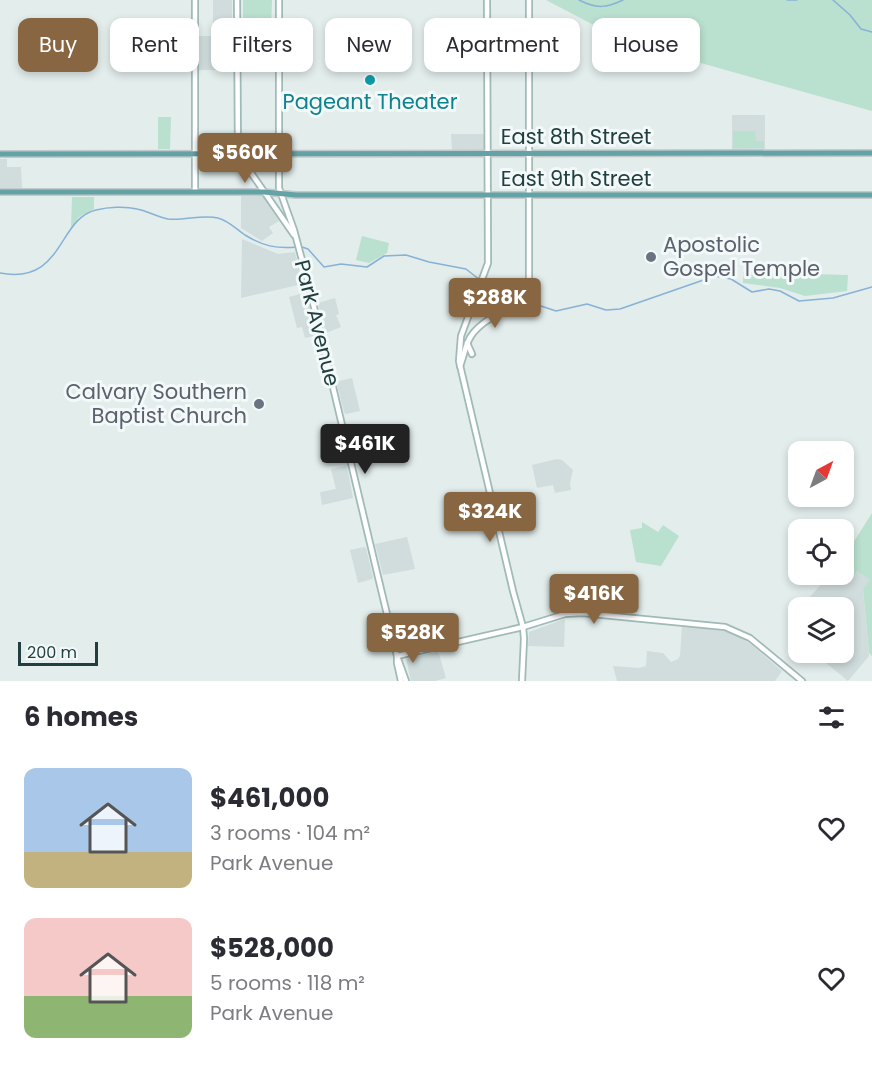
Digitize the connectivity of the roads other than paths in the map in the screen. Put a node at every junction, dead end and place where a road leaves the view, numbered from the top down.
1 (195, 0) edge
2 (237, 0) edge
3 (279, 0) edge
4 (487, 0) edge
5 (529, 0) edge
6 (238, 153) junction
7 (488, 153) junction
8 (529, 153) junction
9 (872, 153) edge
10 (0, 154) edge
11 (195, 154) junction
12 (279, 154) junction
13 (252, 155) junction
14 (245, 163) junction
15 (0, 192) edge
16 (195, 192) junction
17 (264, 192) junction
18 (281, 194) junction
19 (529, 194) junction
20 (487, 195) junction
21 (872, 195) edge
22 (294, 235) junction
23 (467, 342) junction
24 (472, 354) dead end
25 (460, 366) junction
26 (523, 627) junction
27 (398, 656) junction
28 (401, 681) edge
29 (406, 681) edge
30 (522, 681) edge
31 (800, 681) edge

1 - 11 street
2 - 6 street
3 - 12 street, Park Avenue
4 - 7 street
5 - 8 street
6 - 11 main road, East 8th Street
6 - 13 main road, East 8th Street
6 - 14 street
7 - 8 main road, East 8th Street
7 - 12 main road, East 8th Street
7 - 20 street
8 - 9 main road, East 8th Street
8 - 19 street
10 - 11 main road, East 8th Street
11 - 16 street
12 - 13 main road, East 8th Street
12 - 18 street, Park Avenue
13 - 14 main road
14 - 17 street
15 - 16 main road, East 9th Street
16 - 17 main road, East 9th Street
17 - 18 main road, East 9th Street
17 - 22 street
18 - 20 main road, East 9th Street
18 - 22 street, Park Avenue
19 - 20 main road, East 9th Street
19 - 21 main road, East 9th Street
19 - 23 street
20 - 25 street
22 - 27 street, Park Avenue
23 - 24 street
23 - 25 street
25 - 26 street
26 - 27 street
26 - 30 street
26 - 31 street
27 - 28 street, Park Avenue
27 - 29 street, Park Avenue

